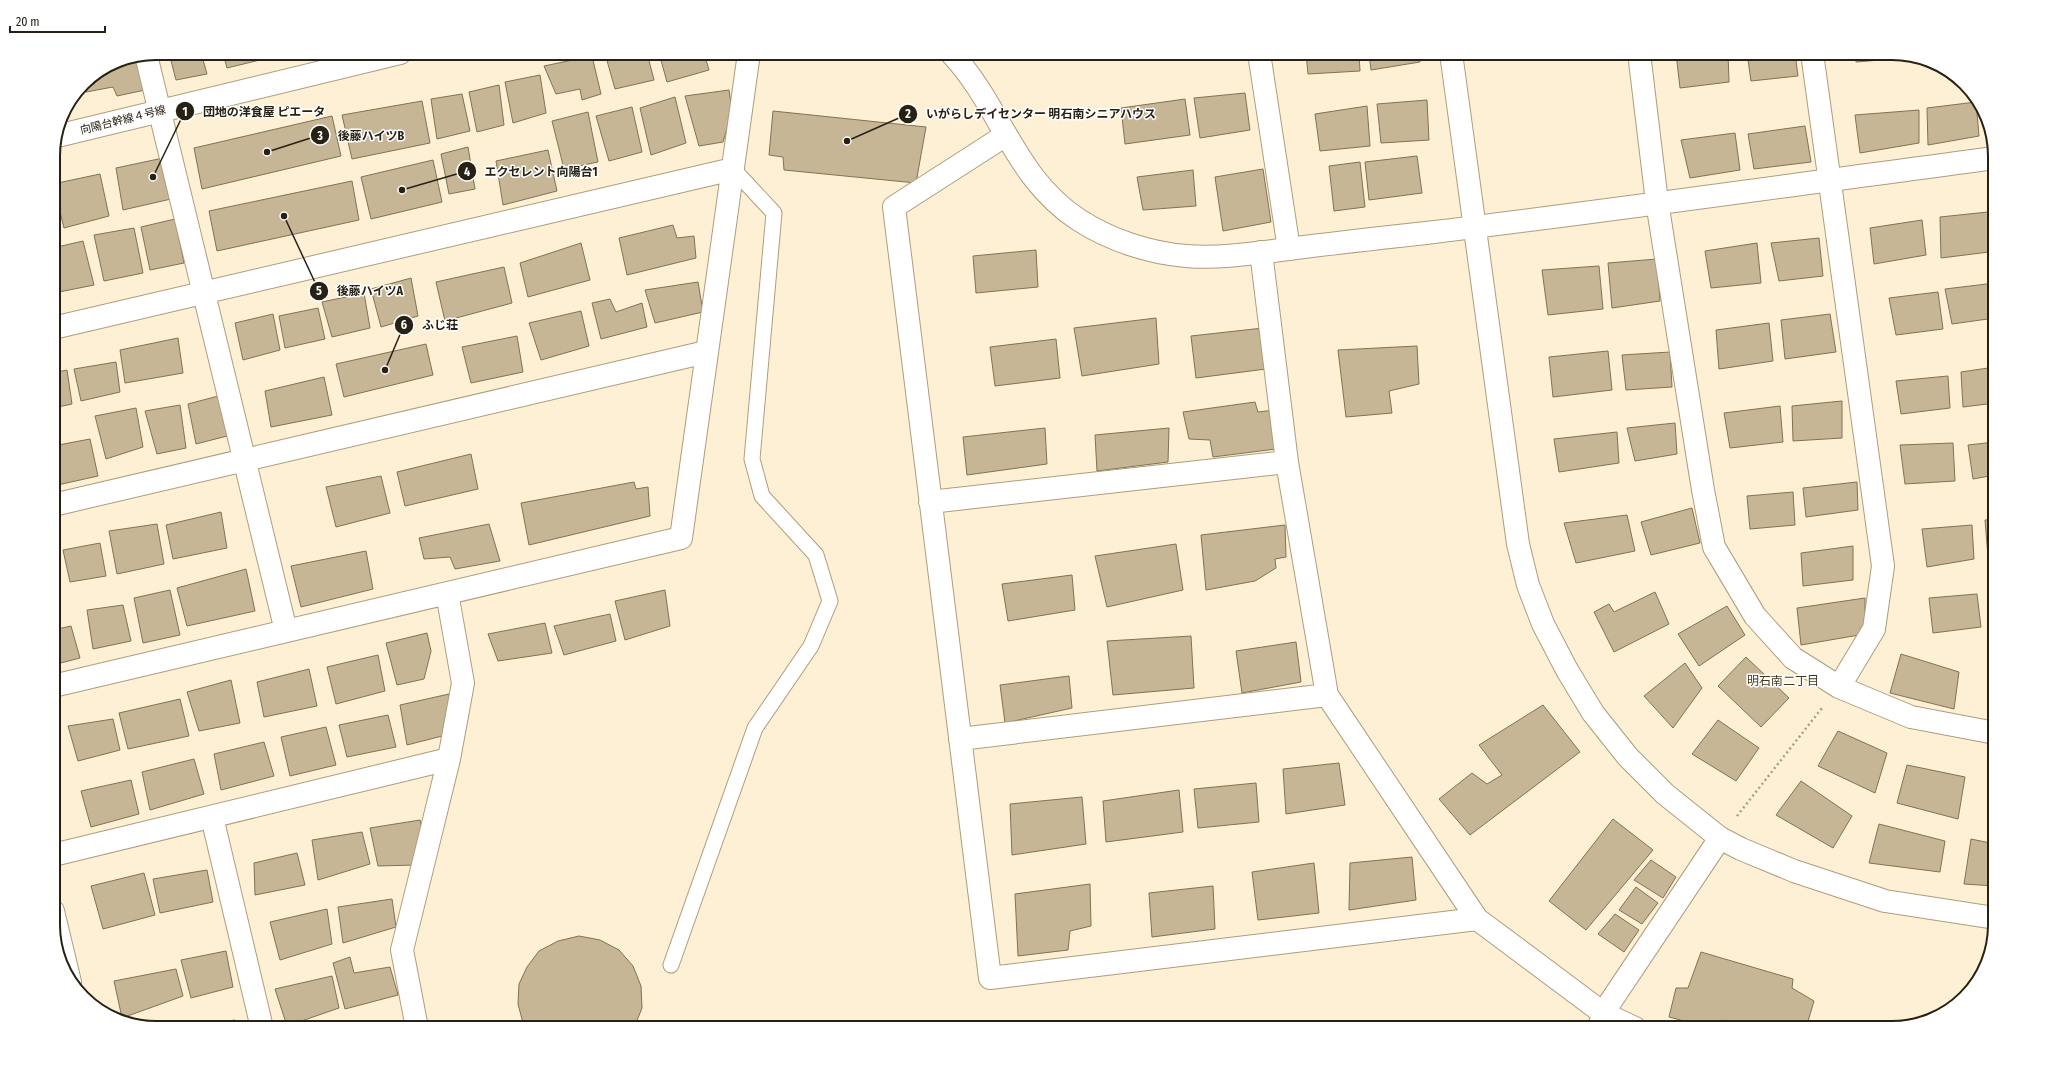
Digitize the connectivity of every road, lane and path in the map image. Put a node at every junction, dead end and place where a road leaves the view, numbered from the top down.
1 (371, 60) edge
2 (748, 60) edge
3 (957, 60) edge
4 (1260, 60) edge
5 (1452, 60) edge
6 (1640, 60) edge
7 (1813, 60) edge
8 (147, 61) edge
9 (159, 111) junction
10 (62, 135) edge
11 (1006, 135) junction
12 (1988, 159) edge
13 (733, 169) junction
14 (1830, 180) junction
15 (1657, 202) junction
16 (1475, 227) junction
17 (1289, 249) junction
18 (1261, 252) junction
19 (205, 292) junction
20 (60, 326) edge
21 (706, 352) junction
22 (245, 460) junction
23 (1287, 462) junction
24 (930, 502) junction
25 (60, 503) edge
26 (447, 593) junction
27 (286, 631) junction
28 (60, 684) edge
29 (1839, 687) junction
30 (1327, 695) junction
31 (1988, 732) edge
32 (960, 739) junction
33 (449, 759) junction
34 (212, 817) junction
35 (1720, 838) junction
36 (60, 853) edge
37 (1988, 917) edge
38 (1478, 919) junction
39 (671, 965) dead end
40 (1601, 1020) edge
41 (260, 1021) edge
42 (416, 1021) edge

1 - 9 street, 向陽台幹線４号線
2 - 13 street
3 - 11 street
4 - 17 street
5 - 16 street
6 - 15 street
7 - 14 street
8 - 9 street
9 - 10 street, 向陽台幹線４号線
9 - 19 street
11 - 18 street
11 - 24 street
12 - 14 street
13 - 19 street
13 - 21 street
13 - 39 lane
14 - 15 street
14 - 29 street
15 - 16 street
15 - 29 street
16 - 17 street
16 - 35 street
17 - 18 street
18 - 23 street
19 - 20 street
19 - 22 street
21 - 22 street
21 - 26 street
22 - 25 street
22 - 27 street
23 - 24 street
23 - 30 street
24 - 32 street
26 - 27 street
26 - 33 street
27 - 28 street
29 - 31 street
29 - 35 path
30 - 32 street
30 - 38 street
32 - 38 street
33 - 34 street
33 - 42 street
34 - 36 street
34 - 41 street
35 - 37 street
35 - 40 street
38 - 40 street

